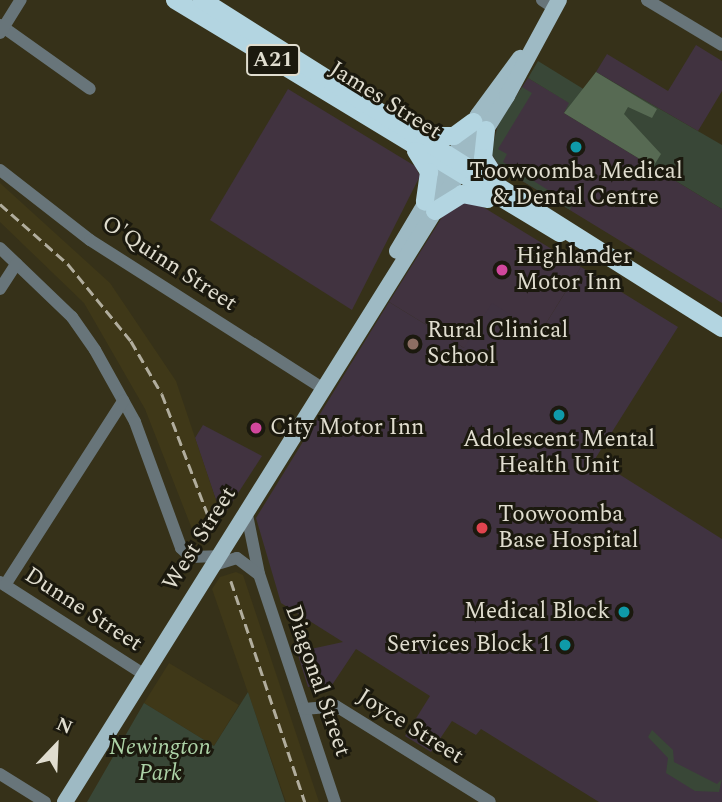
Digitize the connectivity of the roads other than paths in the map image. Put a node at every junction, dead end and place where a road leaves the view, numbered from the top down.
1 (21, 0) edge
2 (175, 0) edge
3 (202, 0) edge
4 (647, 0) edge
5 (552, 3) edge
6 (1, 29) edge
7 (720, 39) edge
8 (90, 89) dead end
9 (479, 126) junction
10 (416, 140) junction
11 (456, 164) junction
12 (0, 170) edge
13 (500, 182) junction
14 (430, 207) junction
15 (514, 209) junction
16 (574, 237) junction
17 (0, 248) edge
18 (16, 264) junction
19 (0, 289) edge
20 (722, 328) edge
21 (321, 387) junction
22 (123, 401) junction
23 (246, 509) junction
24 (212, 562) junction
25 (258, 574) junction
26 (2, 583) edge
27 (142, 673) junction
28 (304, 709) junction
29 (0, 774) edge
30 (45, 802) edge
31 (65, 802) edge
32 (335, 802) edge
33 (490, 802) edge

1 - 6 street
2 - 10 highway, James Street / A21
3 - 10 highway, James Street / A21
4 - 7 street
5 - 9 main road, West Street
6 - 8 street
9 - 10 highway
9 - 11 main road, West Street
9 - 13 highway
10 - 11 highway, James Street / A21
10 - 14 highway
11 - 13 highway, James Street / A21
11 - 14 main road, West Street
11 - 15 highway, James Street / A21
12 - 21 street, O'Quinn Street
13 - 16 highway, James Street / A21
14 - 15 highway
14 - 21 main road, West Street
15 - 16 highway, James Street / A21
16 - 20 highway, James Street / A21
17 - 18 street
18 - 19 street
18 - 22 street
21 - 23 main road, West Street
22 - 24 street
22 - 26 street
23 - 24 main road, West Street
23 - 25 street, Diagonal Street
24 - 25 street
24 - 27 main road, West Street
25 - 28 street, Diagonal Street
26 - 27 street, Dunne Street
27 - 31 main road, West Street
28 - 32 street, Diagonal Street
28 - 33 street, Joyce Street
29 - 30 street

